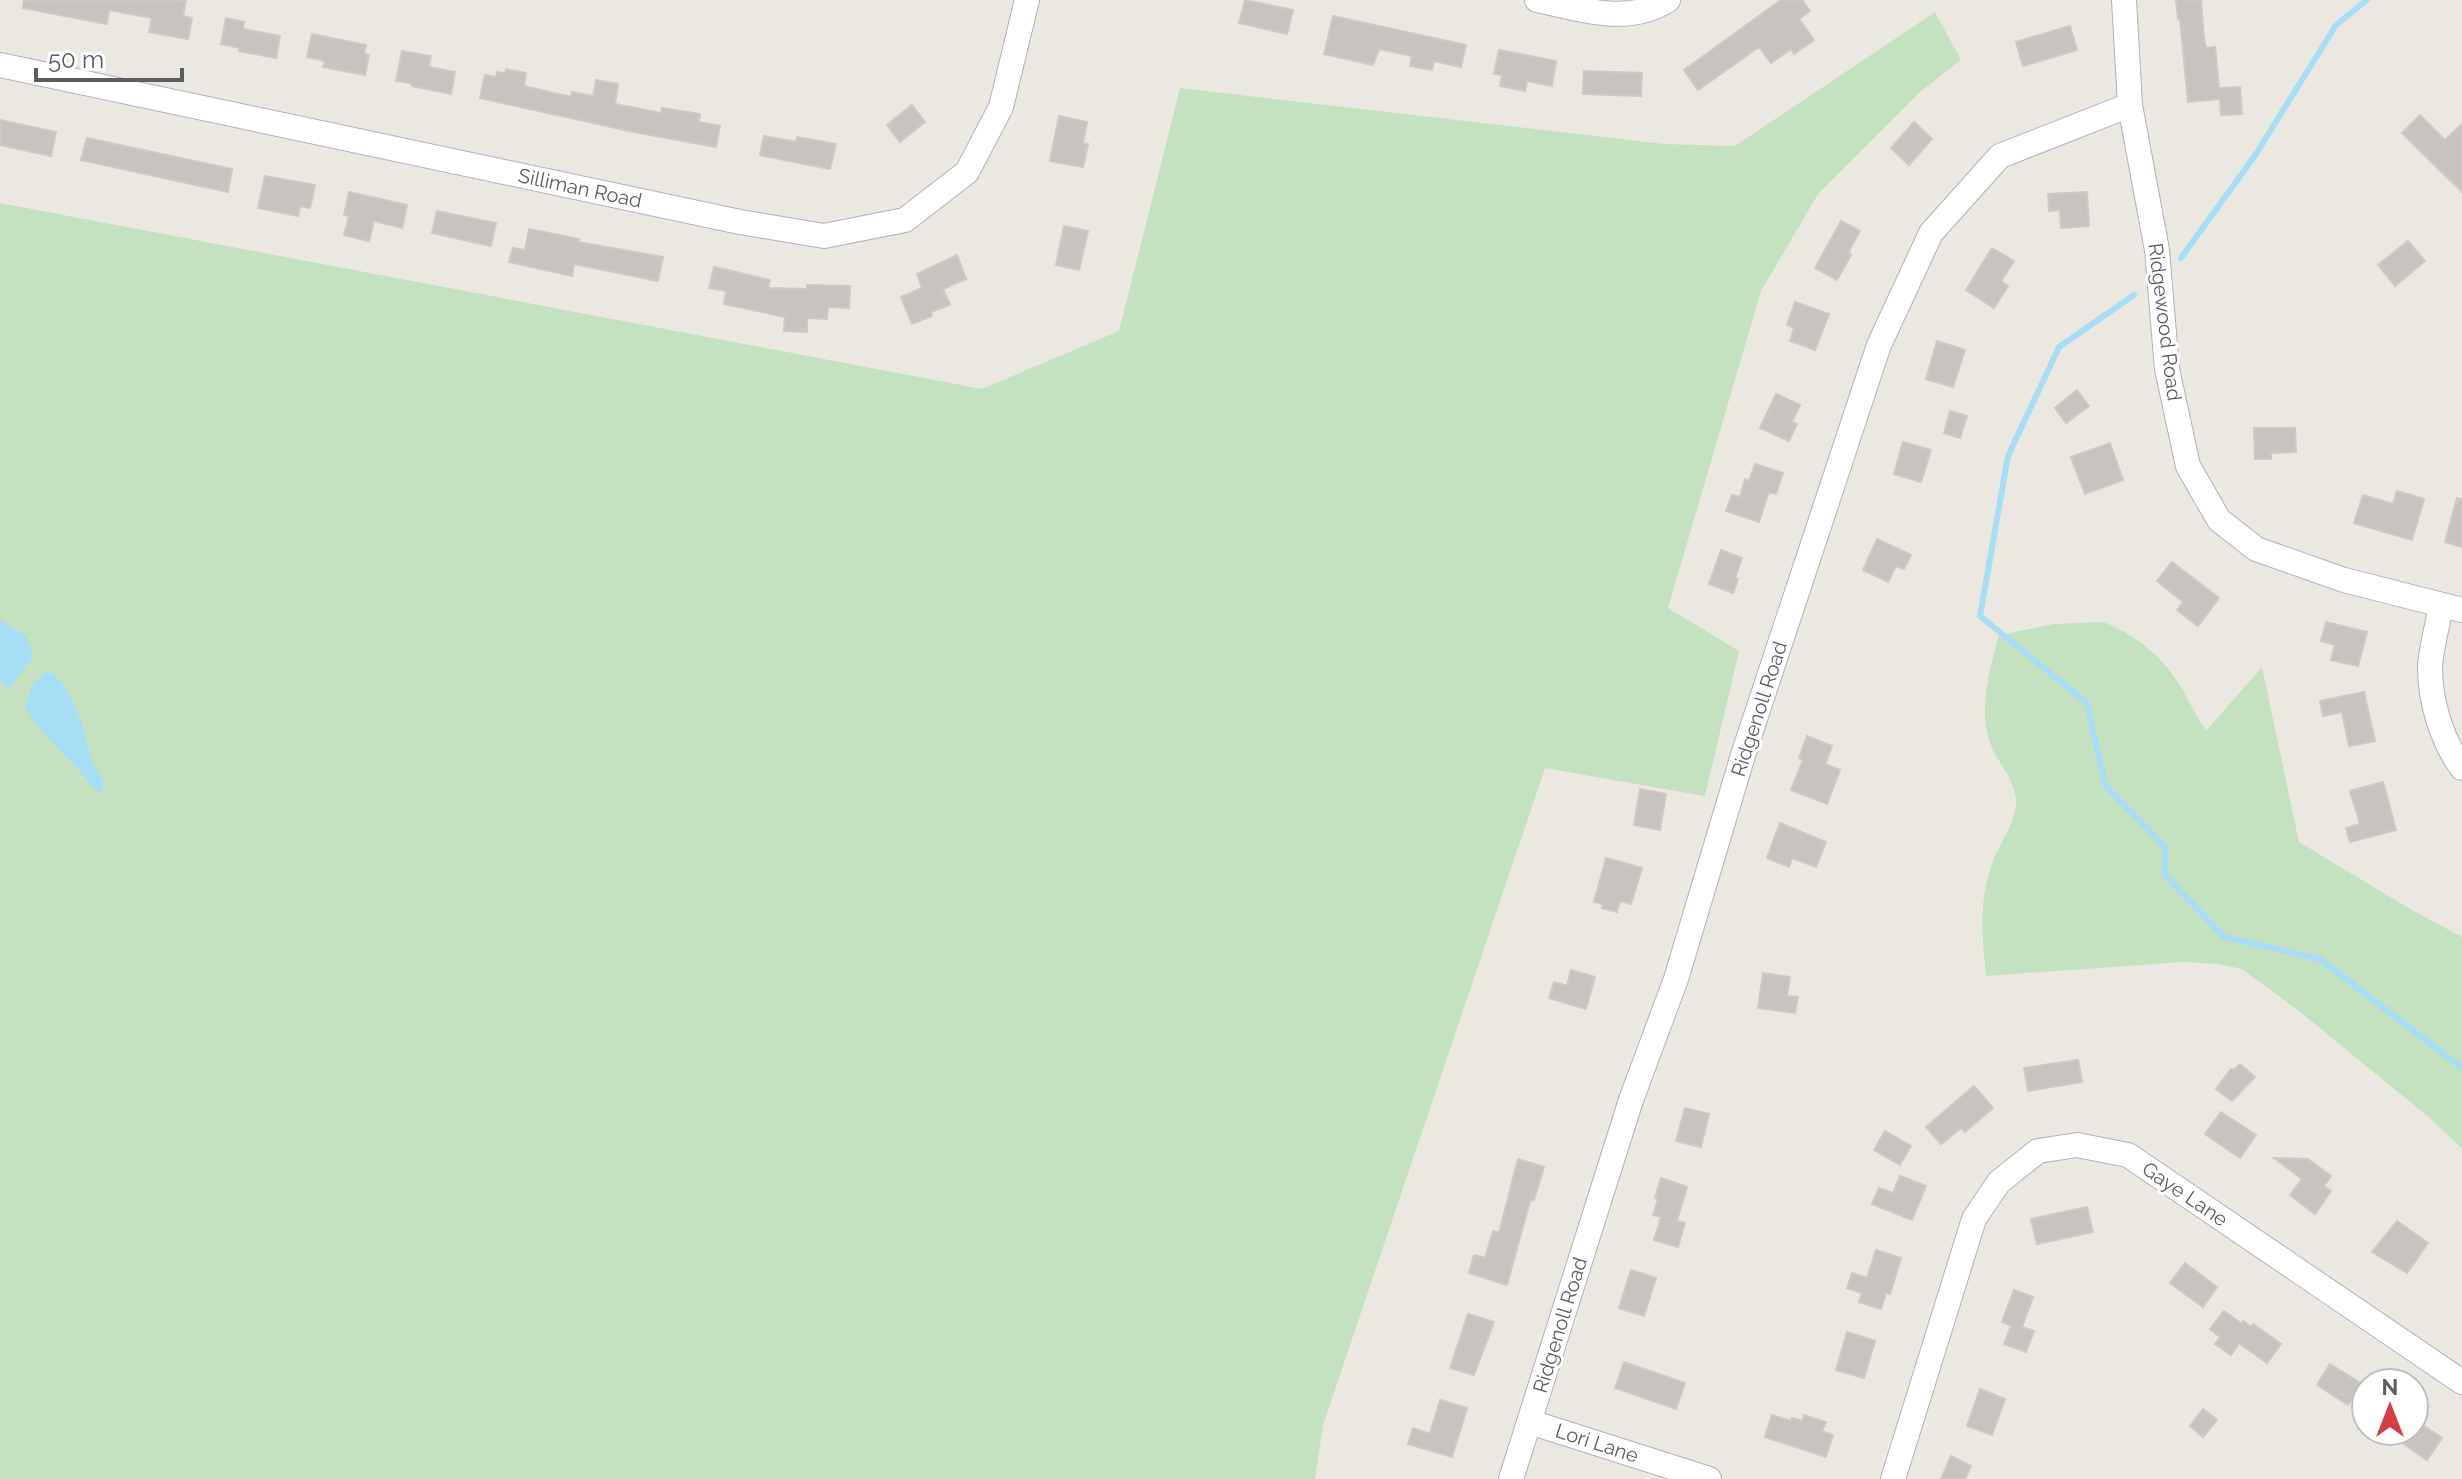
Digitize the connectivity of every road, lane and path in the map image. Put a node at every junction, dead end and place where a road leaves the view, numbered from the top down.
1 (1027, 0) edge
2 (1537, 0) edge
3 (1668, 0) edge
4 (2124, 0) edge
5 (0, 65) edge
6 (2130, 105) junction
7 (2452, 607) edge
8 (2462, 768) edge
9 (2462, 1382) edge
10 (1530, 1422) junction
11 (1511, 1479) edge
12 (1709, 1479) edge
13 (1893, 1479) edge

1 - 5 street, Silliman Road
2 - 3 street
4 - 6 street, Ridgewood Road
6 - 7 street, Ridgewood Road
6 - 10 street, Ridgenoll Road
7 - 8 street
9 - 13 street, Gaye Lane
10 - 11 street, Ridgenoll Road
10 - 12 street, Lori Lane

